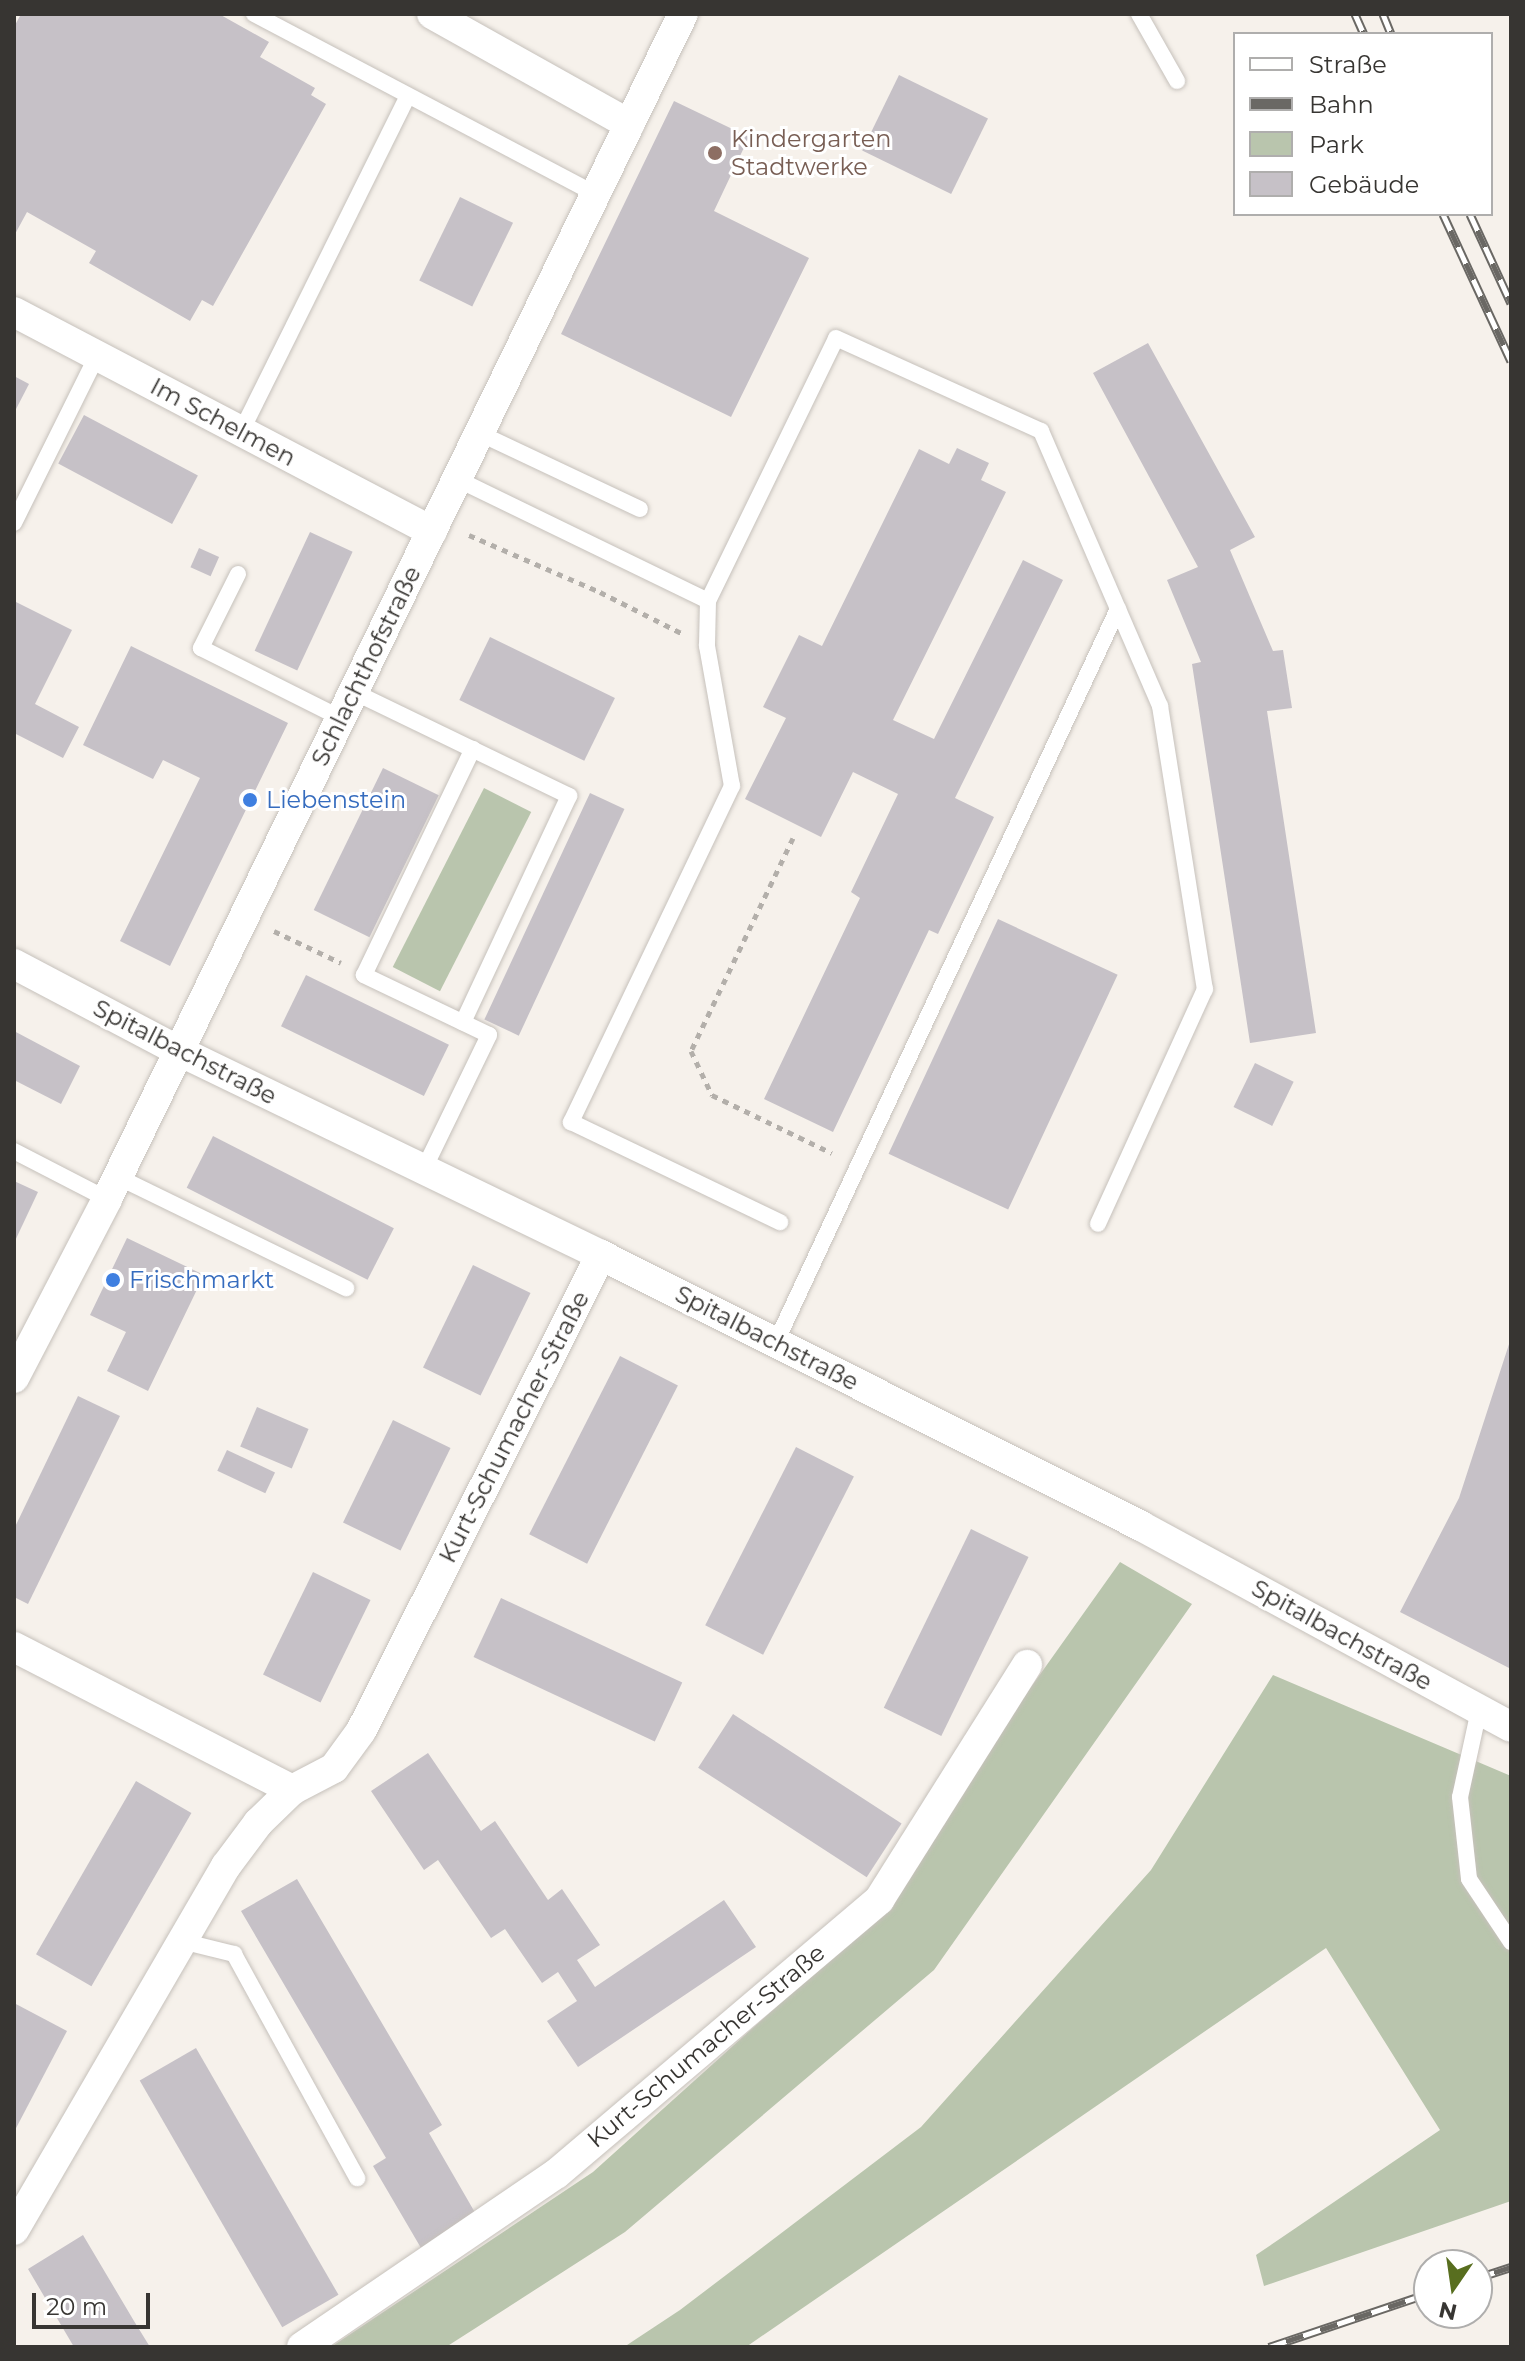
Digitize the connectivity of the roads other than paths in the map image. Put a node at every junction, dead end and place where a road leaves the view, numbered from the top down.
1 (254, 14) edge
2 (432, 14) edge
3 (683, 14) edge
4 (1139, 14) edge
5 (1177, 81) dead end
6 (408, 96) junction
7 (629, 124) junction
8 (596, 194) junction
9 (14, 312) edge
10 (97, 356) junction
11 (241, 432) junction
12 (479, 433) junction
13 (457, 479) junction
14 (640, 509) dead end
15 (14, 523) edge
16 (432, 531) junction
17 (238, 574) dead end
18 (708, 601) junction
19 (1118, 609) junction
20 (347, 705) junction
21 (473, 749) junction
22 (14, 964) edge
23 (463, 1022) junction
24 (179, 1051) junction
25 (14, 1151) edge
26 (424, 1169) junction
27 (112, 1188) junction
28 (780, 1222) dead end
29 (1098, 1224) dead end
30 (601, 1255) junction
31 (346, 1288) dead end
32 (776, 1342) junction
33 (14, 1378) edge
34 (14, 1647) edge
35 (1027, 1665) dead end
36 (1479, 1710) junction
37 (1511, 1727) edge
38 (292, 1790) junction
39 (181, 1941) junction
40 (1511, 1942) edge
41 (357, 2178) dead end
42 (14, 2230) edge
43 (302, 2347) edge

1 - 6 lane
2 - 7 street
3 - 7 street, Schlachthofstraße
4 - 5 lane
6 - 8 lane
6 - 11 lane
7 - 8 street, Schlachthofstraße
8 - 12 street, Schlachthofstraße
9 - 10 street, Im Schelmen
10 - 11 street, Im Schelmen
10 - 15 lane
11 - 16 street, Im Schelmen
12 - 13 street, Schlachthofstraße
12 - 14 lane
13 - 16 street, Schlachthofstraße
13 - 18 lane
16 - 20 street, Schlachthofstraße
17 - 20 lane
18 - 19 lane
18 - 28 lane
19 - 29 lane
19 - 32 lane
20 - 21 lane
20 - 24 street, Schlachthofstraße
21 - 23 lane
21 - 23 lane
22 - 24 street, Spitalbachstraße
23 - 26 lane
24 - 26 street, Spitalbachstraße
24 - 27 street, Schlachthofstraße
25 - 27 lane
26 - 30 street, Spitalbachstraße
27 - 31 lane
27 - 33 street, Schlachthofstraße
30 - 32 street, Spitalbachstraße
30 - 38 street, Kurt-Schumacher-Straße
32 - 36 street, Spitalbachstraße
34 - 38 street
35 - 43 street, Kurt-Schumacher-Straße
36 - 37 street, Spitalbachstraße
36 - 40 lane
38 - 39 street, Kurt-Schumacher-Straße
39 - 41 lane
39 - 42 street, Kurt-Schumacher-Straße

